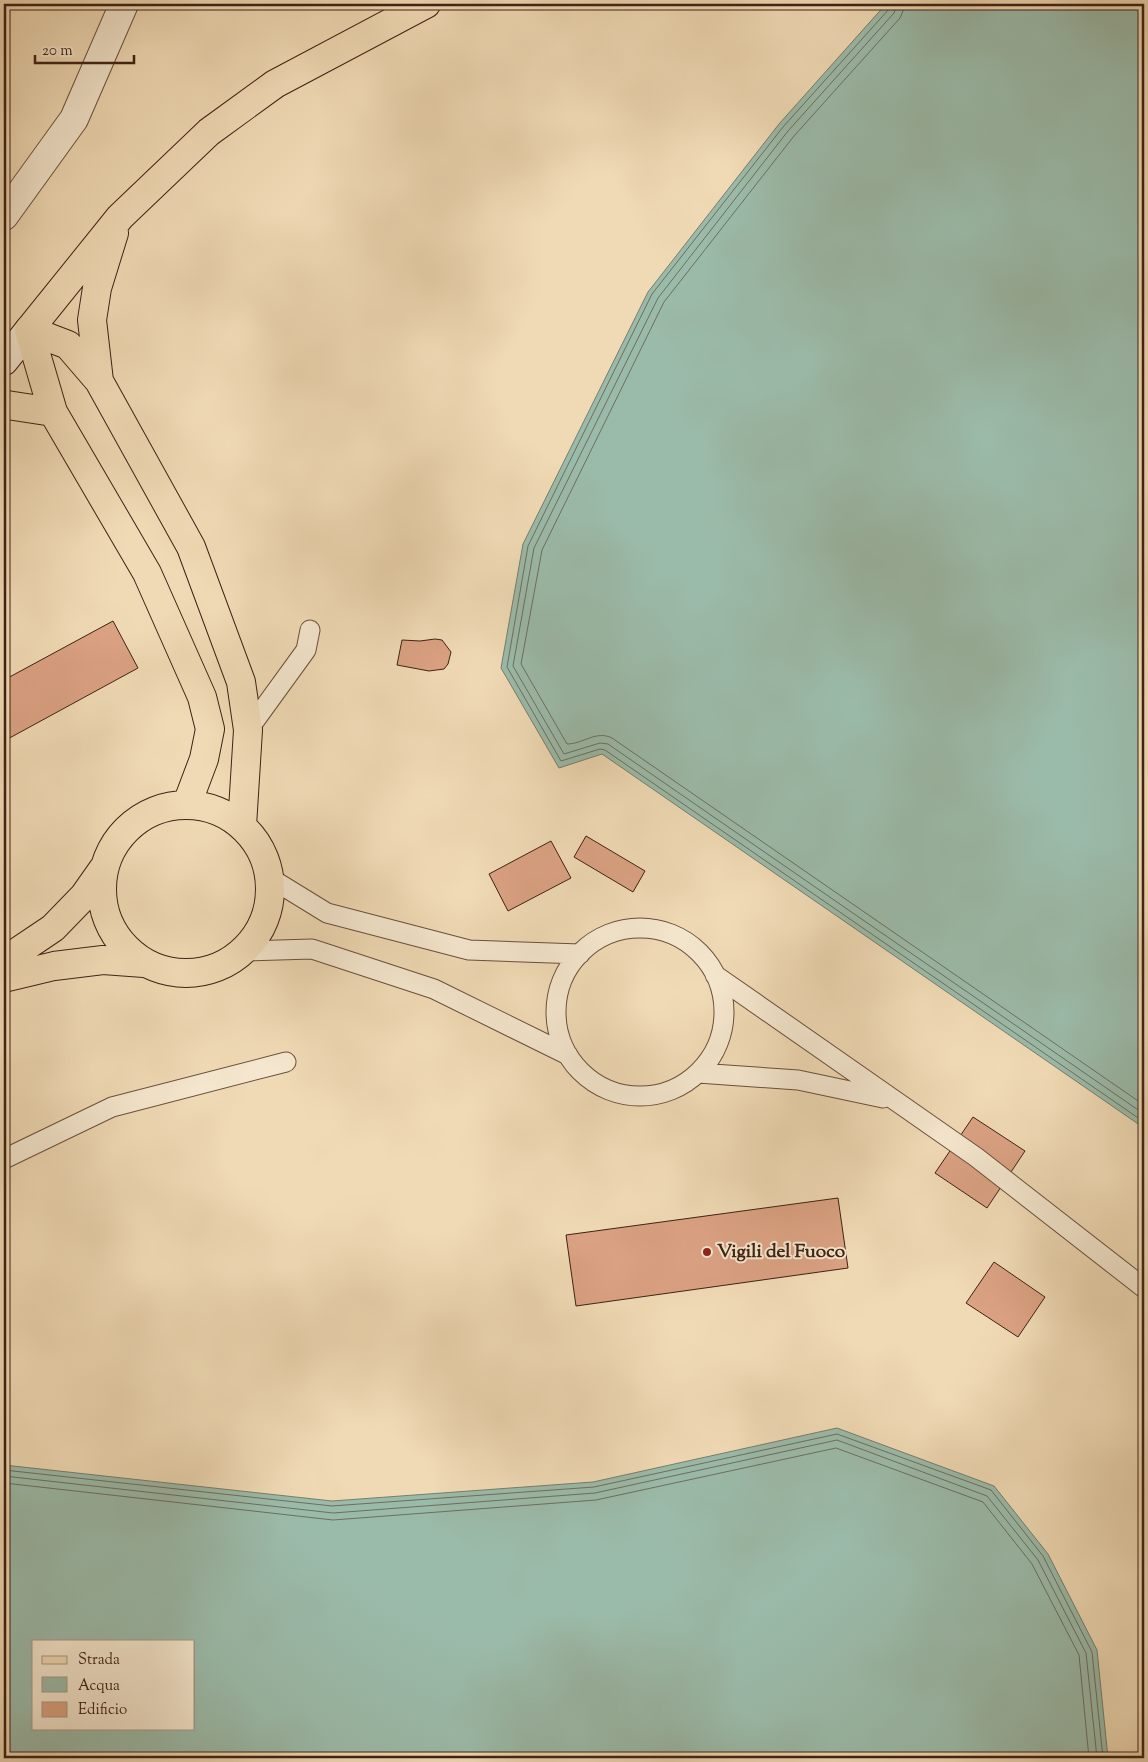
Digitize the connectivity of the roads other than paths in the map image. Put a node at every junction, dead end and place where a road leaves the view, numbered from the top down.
1 (124, 4) edge
2 (426, 4) edge
3 (4, 216) edge
4 (120, 217) junction
5 (29, 330) junction
6 (4, 361) edge
7 (99, 381) junction
8 (4, 406) edge
9 (54, 412) junction
10 (310, 630) dead end
11 (248, 730) junction
12 (187, 804) junction
13 (242, 826) junction
14 (104, 869) junction
15 (270, 878) junction
16 (243, 951) junction
17 (580, 954) junction
18 (4, 961) edge
19 (144, 963) junction
20 (716, 975) junction
21 (4, 978) edge
22 (568, 1055) junction
23 (286, 1062) dead end
24 (698, 1073) junction
25 (892, 1100) junction
26 (4, 1159) edge
27 (1144, 1288) edge

1 - 3 street
2 - 4 main road
4 - 5 main road
4 - 7 main road
5 - 6 street
5 - 7 main road
5 - 9 main road
7 - 11 main road
8 - 9 main road
9 - 12 main road
10 - 11 lane
11 - 13 main road
12 - 13 main road
12 - 14 main road
13 - 15 main road
14 - 18 main road
14 - 19 main road
15 - 16 main road
15 - 17 lane
16 - 19 main road
16 - 22 lane
17 - 20 lane
17 - 22 lane
19 - 21 main road
20 - 24 lane
20 - 25 lane
22 - 24 lane
23 - 26 lane
24 - 25 lane
25 - 27 lane

